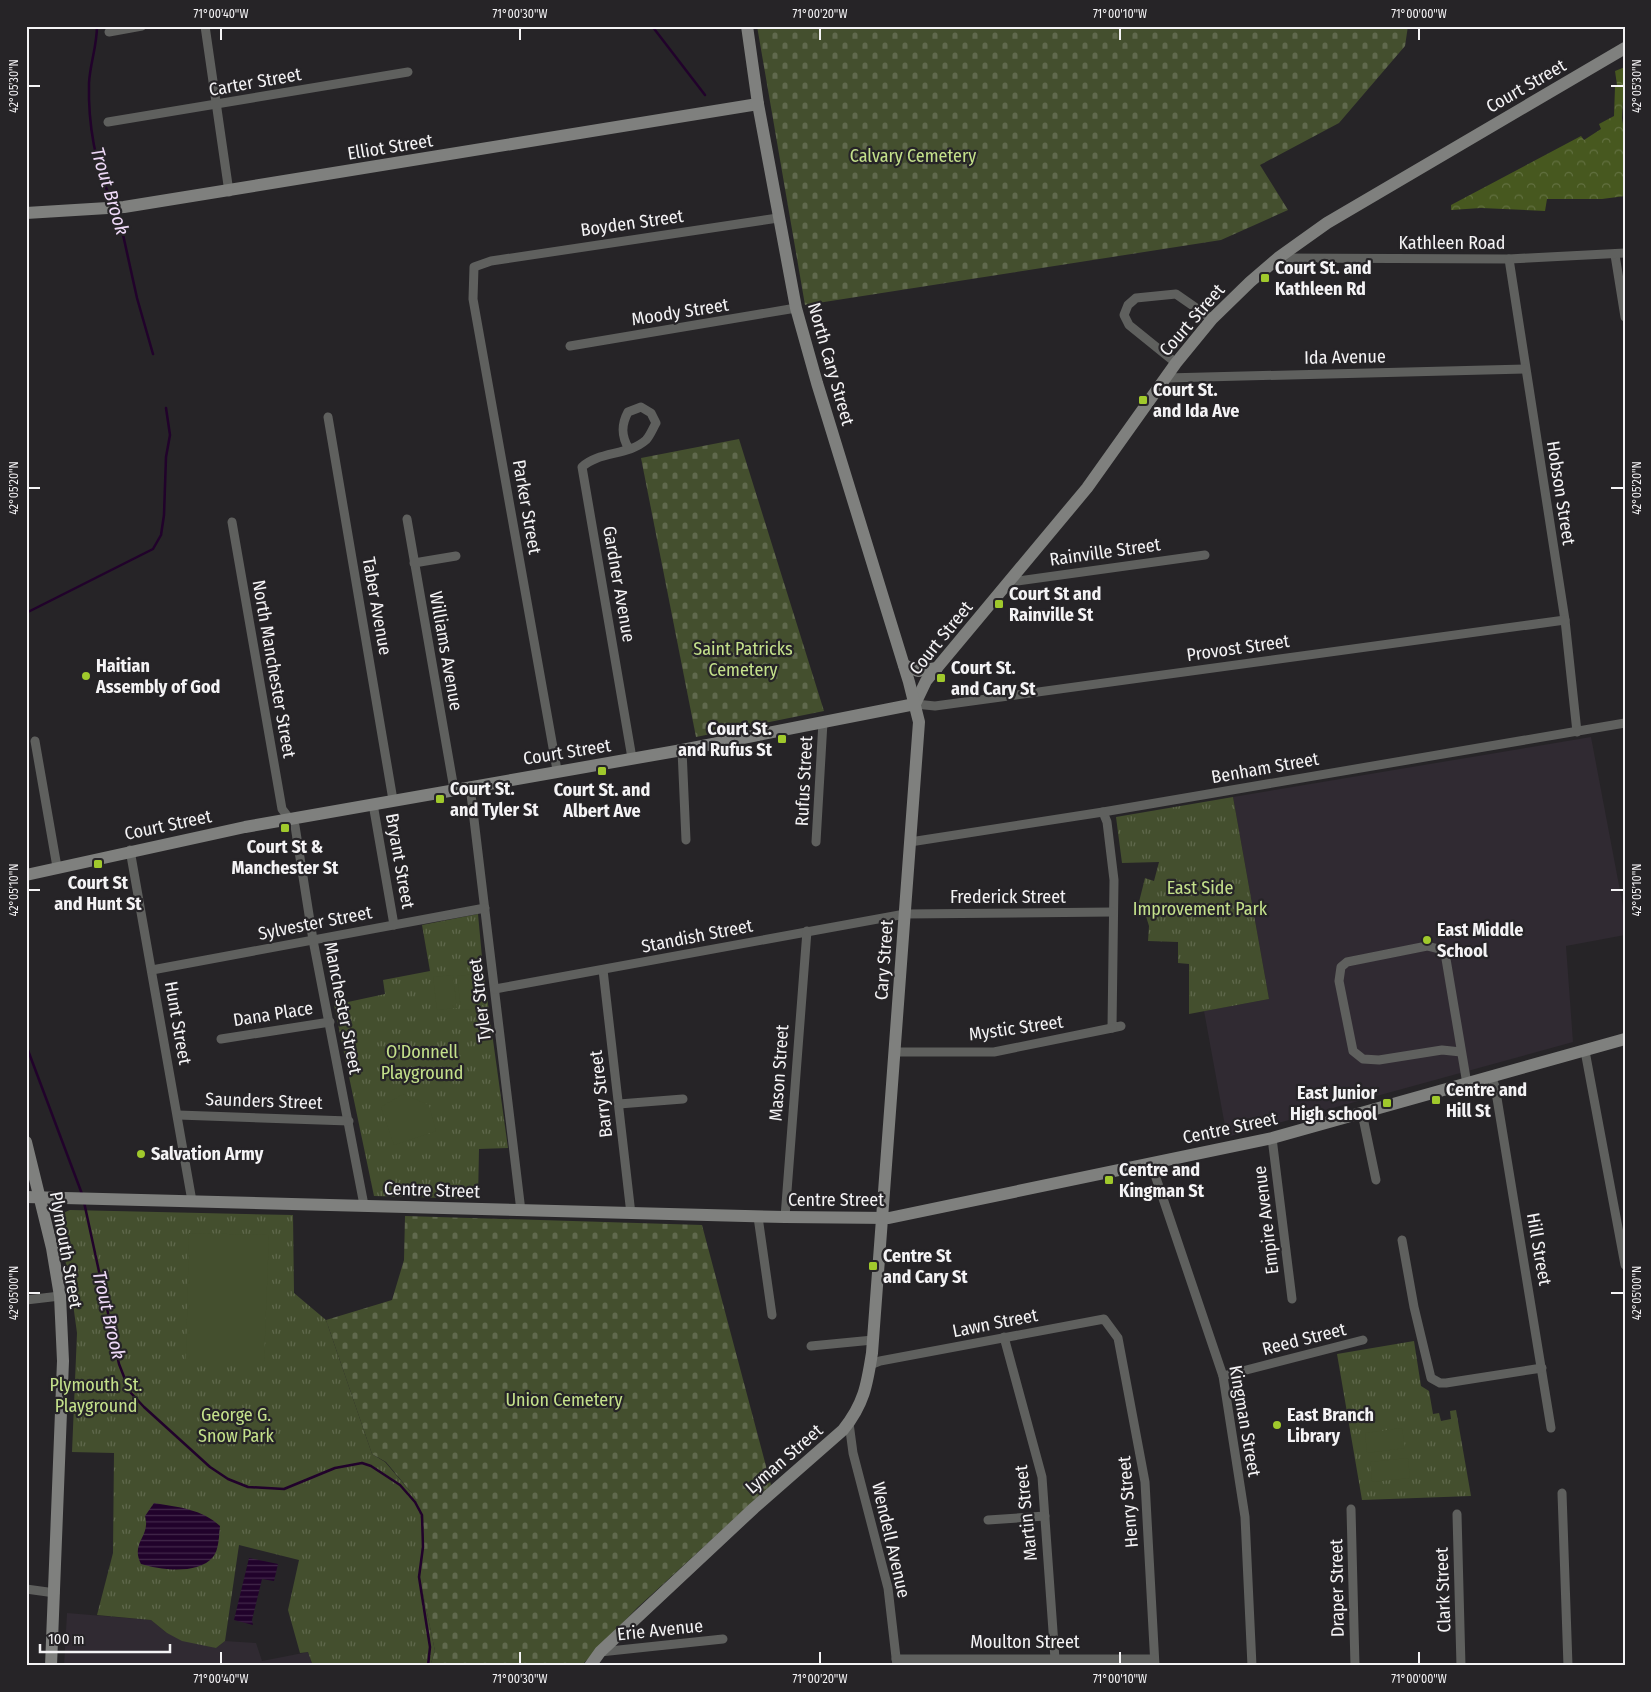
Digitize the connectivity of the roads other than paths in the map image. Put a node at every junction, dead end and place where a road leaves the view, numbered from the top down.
1 (142, 26) edge
2 (204, 26) edge
3 (747, 26) edge
4 (109, 32) dead end
5 (1625, 48) edge
6 (408, 72) dead end
7 (758, 104) junction
8 (217, 105) junction
9 (108, 122) dead end
10 (229, 192) junction
11 (26, 213) edge
12 (778, 218) junction
13 (1625, 253) edge
14 (1615, 255) junction
15 (1278, 258) junction
16 (1509, 259) junction
17 (491, 261) joint
18 (796, 308) junction
19 (1625, 317) edge
20 (1212, 319) junction
21 (570, 346) dead end
22 (1176, 363) junction
23 (1525, 368) junction
24 (1166, 378) junction
25 (328, 417) dead end
26 (629, 449) junction
27 (406, 519) dead end
28 (232, 522) dead end
29 (1205, 555) dead end
30 (456, 556) dead end
31 (414, 563) junction
32 (1010, 582) junction
33 (1565, 620) junction
34 (904, 665) junction
35 (937, 668) junction
36 (915, 704) junction
37 (824, 722) junction
38 (1625, 723) edge
39 (1577, 732) junction
40 (35, 741) dead end
41 (682, 750) junction
42 (632, 758) junction
43 (557, 770) junction
44 (470, 786) junction
45 (454, 789) junction
46 (393, 800) junction
47 (373, 804) junction
48 (1103, 812) junction
49 (289, 819) junction
50 (686, 840) dead end
51 (816, 842) dead end
52 (910, 842) junction
53 (130, 850) junction
54 (57, 867) junction
55 (26, 875) edge
56 (485, 908) junction
57 (1112, 912) junction
58 (905, 914) junction
59 (394, 925) junction
60 (807, 931) junction
61 (313, 940) junction
62 (152, 970) junction
63 (602, 970) junction
64 (495, 989) junction
65 (330, 1022) junction
66 (221, 1039) dead end
67 (1625, 1040) edge
68 (1585, 1051) junction
69 (894, 1052) junction
70 (1462, 1052) junction
71 (1491, 1077) junction
72 (1467, 1084) junction
73 (683, 1099) dead end
74 (619, 1104) junction
75 (1362, 1113) junction
76 (178, 1115) junction
77 (349, 1120) junction
78 (1272, 1138) junction
79 (26, 1142) edge
80 (1151, 1163) junction
81 (1376, 1180) dead end
82 (26, 1197) edge
83 (40, 1198) junction
84 (192, 1201) junction
85 (364, 1205) junction
86 (521, 1211) junction
87 (631, 1214) junction
88 (758, 1217) junction
89 (785, 1217) junction
90 (881, 1218) junction
91 (1402, 1240) dead end
92 (1625, 1265) edge
93 (60, 1296) junction
94 (1292, 1299) dead end
95 (26, 1300) edge
96 (772, 1315) dead end
97 (1004, 1337) junction
98 (1118, 1338) joint
99 (873, 1340) junction
100 (1363, 1340) dead end
101 (811, 1346) dead end
102 (870, 1365) junction
103 (1542, 1368) junction
104 (1223, 1376) junction
105 (849, 1423) junction
106 (1551, 1428) dead end
107 (1562, 1493) dead end
108 (1351, 1509) dead end
109 (1457, 1514) dead end
110 (1045, 1516) junction
111 (988, 1520) dead end
112 (26, 1589) edge
113 (55, 1593) junction
114 (723, 1639) dead end
115 (600, 1652) junction
116 (1055, 1659) junction
117 (896, 1662) edge
118 (1154, 1662) edge
119 (51, 1666) edge
120 (590, 1666) edge
121 (1252, 1666) edge
122 (1355, 1666) edge
123 (1461, 1666) edge
124 (1568, 1666) edge

1 - 4 street
2 - 8 street
3 - 7 main road, North Cary Street
5 - 15 main road, Court Street
6 - 8 street, Carter Street
7 - 10 main road, Elliot Street
7 - 12 main road, North Cary Street
8 - 9 street, Carter Street
8 - 10 street
10 - 11 main road, Elliot Street
12 - 17 street, Boyden Street
12 - 18 main road, North Cary Street
13 - 14 street, Kathleen Road
14 - 16 street, Kathleen Road
14 - 19 street
15 - 16 street, Kathleen Road
15 - 20 main road, Court Street
16 - 23 street, Hobson Street
17 - 43 street, Parker Street
18 - 21 street, Moody Street
18 - 34 main road, North Cary Street
20 - 22 main road, Court Street
20 - 22 street
22 - 24 main road, Court Street
23 - 24 street, Ida Avenue
23 - 33 street, Hobson Street
24 - 32 main road, Court Street
25 - 46 street, Taber Avenue
26 - 26 street
26 - 42 street, Gardner Avenue
27 - 31 street, Williams Avenue
28 - 49 street, North Manchester Street
29 - 32 street, Rainville Street
30 - 31 street
31 - 45 street, Williams Avenue
32 - 35 main road, Court Street
33 - 36 street, Provost Street
33 - 39 street, Hobson Street
34 - 35 main road
34 - 36 main road, North Cary Street
35 - 36 main road, Court Street
36 - 37 main road, Court Street
36 - 52 main road, Cary Street
37 - 41 main road, Court Street
37 - 51 street, Rufus Street
38 - 39 street, Benham Street
39 - 48 street, Benham Street
40 - 54 street
41 - 42 main road, Court Street
41 - 50 street
42 - 43 main road, Court Street
43 - 44 main road, Court Street
44 - 45 main road, Court Street
44 - 56 street, Tyler Street
45 - 46 main road, Court Street
46 - 47 main road, Court Street
47 - 49 main road, Court Street
47 - 59 street, Bryant Street
48 - 52 street, Benham Street
48 - 57 street
49 - 53 main road, Court Street
49 - 61 street, Manchester Street
52 - 58 main road, Cary Street
53 - 54 main road, Court Street
53 - 62 street, Hunt Street
54 - 55 main road, Court Street
56 - 59 street, Sylvester Street
56 - 64 street, Tyler Street
57 - 58 street, Frederick Street
57 - 69 street, Mystic Street
58 - 60 street, Standish Street
58 - 69 main road, Cary Street
59 - 61 street, Sylvester Street
60 - 63 street, Standish Street
60 - 89 street, Mason Street
61 - 62 street, Sylvester Street
61 - 65 street, Manchester Street
62 - 76 street, Hunt Street
63 - 64 street, Standish Street
63 - 74 street, Barry Street
64 - 86 street, Tyler Street
65 - 66 street, Dana Place
65 - 77 street, Manchester Street
67 - 68 main road, Centre Street
68 - 71 main road, Centre Street
68 - 92 street
69 - 90 main road, Cary Street
70 - 70 street
70 - 72 street
71 - 72 main road, Centre Street
71 - 103 street, Hill Street
72 - 75 main road, Centre Street
73 - 74 street
74 - 87 street, Barry Street
75 - 78 main road, Centre Street
75 - 81 street
76 - 77 street, Saunders Street
76 - 84 street, Hunt Street
77 - 85 street, Manchester Street
78 - 80 main road, Centre Street
78 - 94 street, Empire Avenue
79 - 83 main road, Plymouth Street
80 - 90 main road, Centre Street
80 - 104 street, Kingman Street
82 - 83 main road, Centre Street
83 - 84 main road, Centre Street
83 - 93 main road, Plymouth Street
84 - 85 main road, Centre Street
85 - 86 main road, Centre Street
86 - 87 main road, Centre Street
87 - 88 main road, Centre Street
88 - 89 main road, Centre Street
88 - 96 street
89 - 90 main road, Centre Street
90 - 99 main road, Lyman Street
91 - 103 street
93 - 95 street
93 - 113 main road, Plymouth Street
97 - 98 street, Lawn Street
97 - 102 street, Lawn Street
97 - 110 street, Martin Street
98 - 118 street, Henry Street
99 - 101 street
99 - 102 main road, Lyman Street
100 - 104 street, Reed Street
102 - 105 main road, Lyman Street
103 - 106 street, Hill Street
104 - 121 street, Kingman Street
105 - 115 main road, Lyman Street
105 - 117 street, Wendell Avenue
107 - 124 street
108 - 122 street, Draper Street
109 - 123 street, Clark Street
110 - 111 street
110 - 116 street, Martin Street
112 - 113 street
113 - 119 main road, Plymouth Street
114 - 115 street, Erie Avenue
115 - 120 main road, Lyman Street
116 - 117 street, Moulton Street
116 - 118 street, Moulton Street

